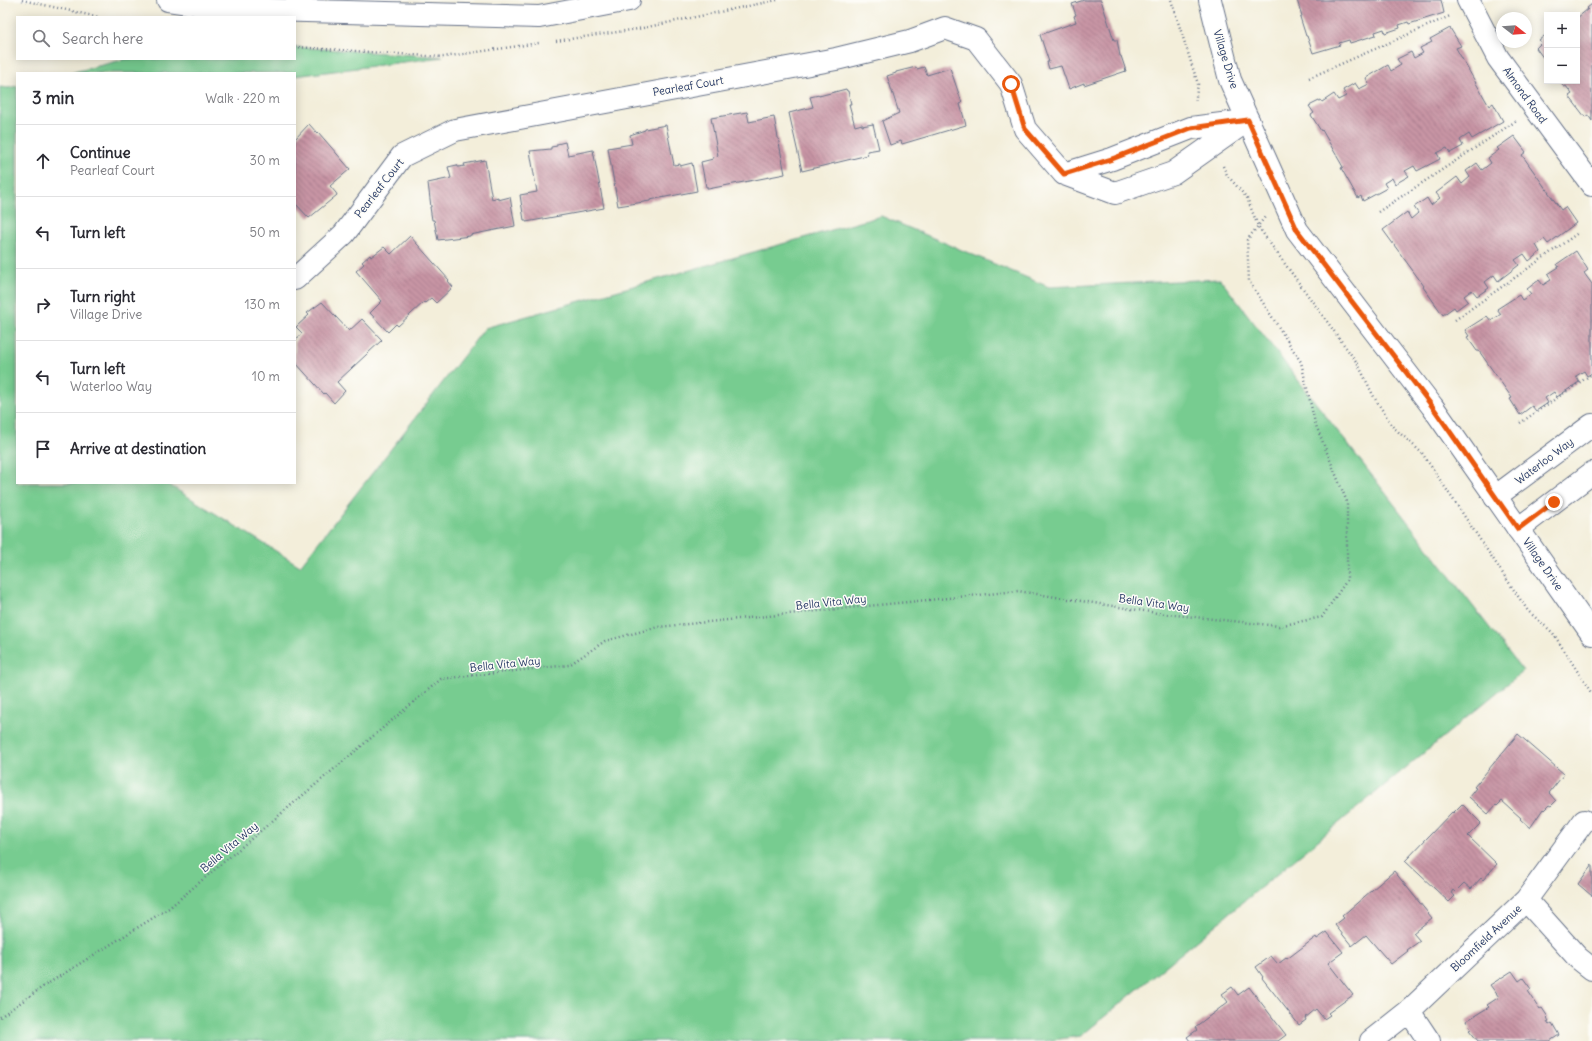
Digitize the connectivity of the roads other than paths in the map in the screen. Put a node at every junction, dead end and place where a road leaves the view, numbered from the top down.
1 (168, 0) edge
2 (629, 0) edge
3 (1210, 0) edge
4 (1462, 7) edge
5 (1248, 120) junction
6 (1210, 135) junction
7 (1132, 151) junction
8 (1064, 174) junction
9 (1147, 182) junction
10 (1592, 185) edge
11 (296, 278) edge
12 (1592, 425) edge
13 (1592, 473) edge
14 (1495, 497) junction
15 (1518, 529) junction
16 (1592, 634) edge
17 (1584, 820) dead end
18 (1526, 900) junction
19 (1592, 969) edge
20 (1409, 1011) junction
21 (1371, 1041) edge
22 (1429, 1041) edge

1 - 2 street
3 - 5 street, Village Drive
4 - 10 street, Almond Road
5 - 6 street
5 - 14 street, Village Drive
6 - 7 street
6 - 9 street
7 - 8 street
7 - 9 street
8 - 9 street
8 - 11 street, Pearleaf Court
12 - 14 street, Waterloo Way
13 - 15 street
14 - 15 street, Village Drive
15 - 16 street, Village Drive
17 - 18 street, Bloomfield Avenue
18 - 19 street
18 - 20 street, Bloomfield Avenue
20 - 21 street, Bloomfield Avenue
20 - 22 street

